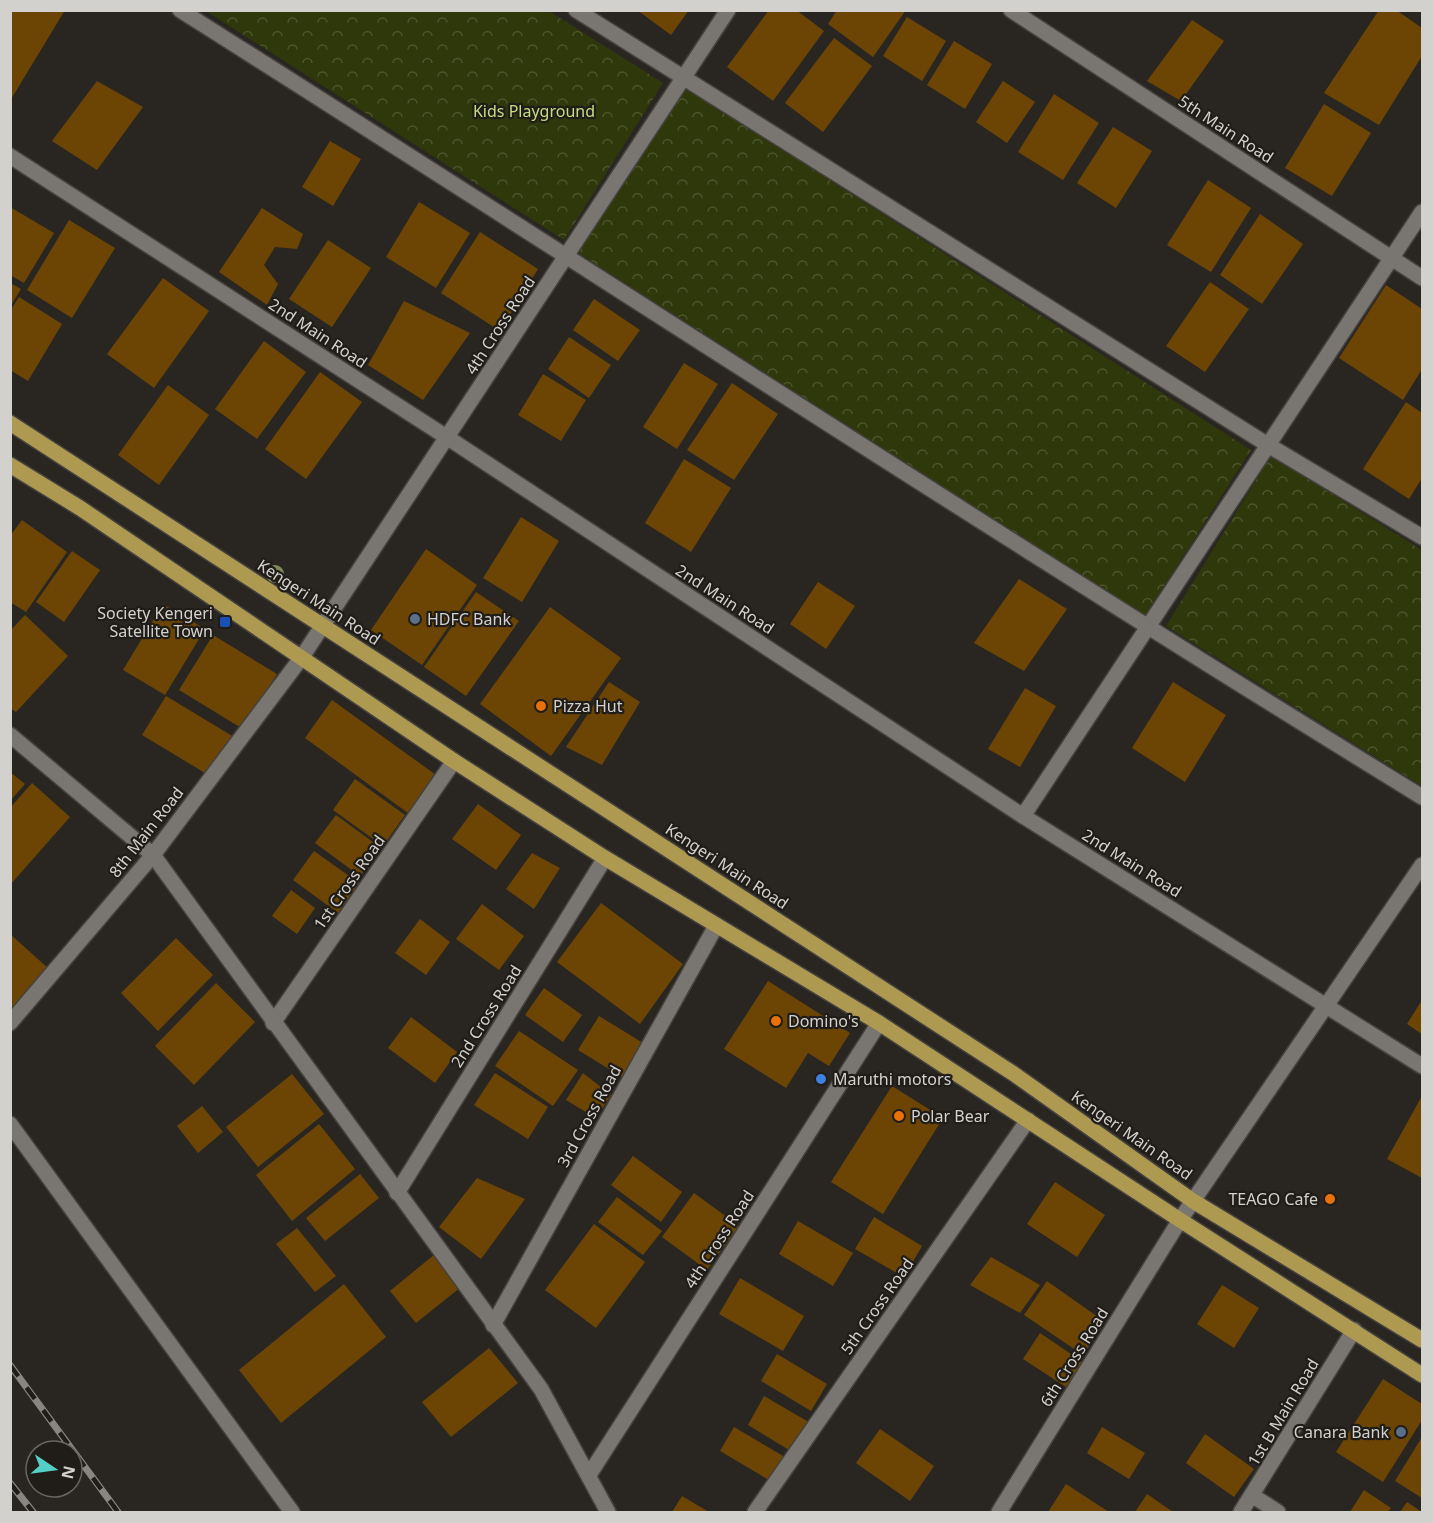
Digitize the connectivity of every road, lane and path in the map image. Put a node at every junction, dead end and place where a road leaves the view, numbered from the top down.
1 (180, 10) edge
2 (576, 10) edge
3 (728, 10) edge
4 (1011, 10) edge
5 (683, 79) junction
6 (10, 156) edge
7 (1422, 212) edge
8 (567, 255) junction
9 (1392, 258) junction
10 (1422, 278) edge
11 (10, 423) edge
12 (448, 438) junction
13 (1268, 445) junction
14 (10, 465) edge
15 (1422, 537) edge
16 (323, 626) junction
17 (1147, 628) junction
18 (302, 657) junction
19 (10, 735) edge
20 (454, 761) junction
21 (1422, 797) edge
22 (1023, 816) junction
23 (153, 855) junction
24 (605, 858) junction
25 (1422, 866) edge
26 (716, 926) junction
27 (1328, 1008) junction
28 (10, 1023) edge
29 (273, 1023) junction
30 (879, 1023) junction
31 (1422, 1066) edge
32 (1028, 1120) junction
33 (10, 1124) edge
34 (397, 1193) junction
35 (1193, 1201) junction
36 (1180, 1221) junction
37 (493, 1325) junction
38 (1354, 1330) junction
39 (1422, 1340) edge
40 (1422, 1375) edge
41 (589, 1475) junction
42 (1253, 1496) junction
43 (292, 1512) edge
44 (608, 1512) edge
45 (755, 1512) edge
46 (999, 1512) edge
47 (1241, 1512) edge
48 (1278, 1512) edge

1 - 8 street
2 - 5 street
3 - 5 street, 4th Cross Road
4 - 9 street, 5th Main Road
5 - 8 street, 4th Cross Road
5 - 13 street
6 - 12 street, 2nd Main Road
7 - 9 street
8 - 12 street, 4th Cross Road
8 - 17 street
9 - 10 street, 5th Main Road
9 - 13 street
11 - 16 main road, Kengeri Main Road
12 - 16 street, 4th Cross Road
12 - 22 street, 2nd Main Road
13 - 15 street
13 - 17 street
14 - 18 main road
16 - 18 street, 4th Cross Road
16 - 35 main road, Kengeri Main Road
17 - 21 street
17 - 22 street
18 - 20 main road
18 - 23 street, 8th Main Road
19 - 23 street
20 - 24 main road
20 - 29 street, 1st Cross Road
22 - 27 street, 2nd Main Road
23 - 28 street, 8th Main Road
23 - 29 street
24 - 26 main road
24 - 34 street, 2nd Cross Road
25 - 27 street, 6th Cross Road
26 - 30 main road
26 - 37 street, 3rd Cross Road
27 - 31 street, 2nd Main Road
27 - 35 street, 6th Cross Road
29 - 34 street
30 - 32 main road
30 - 41 street, 4th Cross Road
32 - 36 main road
32 - 45 street, 5th Cross Road
33 - 43 street
34 - 37 street
35 - 36 street, 6th Cross Road
35 - 39 main road, Kengeri Main Road
36 - 38 main road
36 - 46 street, 6th Cross Road
37 - 41 street
38 - 40 main road
38 - 42 street, 1st B Main Road
41 - 44 street
42 - 47 street, 1st B Main Road
42 - 48 street

